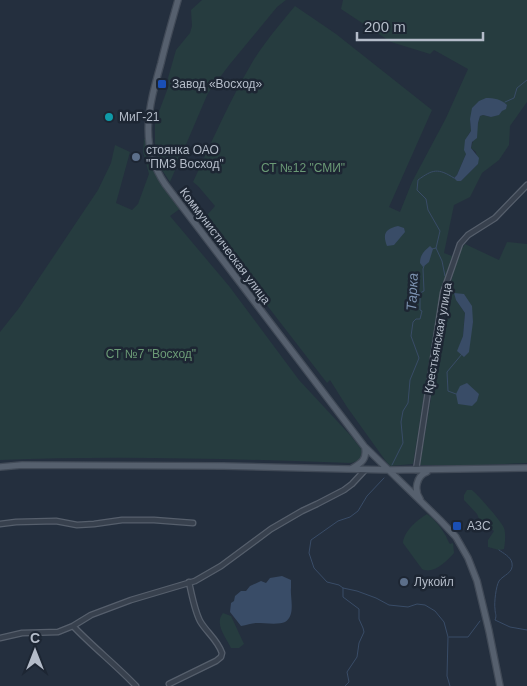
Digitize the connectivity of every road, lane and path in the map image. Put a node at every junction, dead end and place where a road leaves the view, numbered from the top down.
1 (178, 0) edge
2 (527, 185) edge
3 (364, 446) junction
4 (0, 467) edge
5 (527, 468) edge
6 (350, 469) junction
7 (365, 470) junction
8 (388, 470) junction
9 (416, 470) junction
10 (431, 470) junction
11 (426, 507) junction
12 (193, 523) dead end
13 (0, 524) edge
14 (189, 582) junction
15 (73, 626) junction
16 (0, 638) edge
17 (169, 684) dead end
18 (136, 686) edge
19 (500, 686) edge

1 - 3 main road, Коммунистическая улица
2 - 9 street, Крестьянская улица
3 - 6 main road
3 - 8 main road, Коммунистическая улица
4 - 6 main road
5 - 10 main road
6 - 7 main road
7 - 8 main road
7 - 14 street
8 - 9 main road
8 - 11 main road, Коммунистическая улица
9 - 10 main road
10 - 11 main road
11 - 19 main road, Коммунистическая улица
12 - 13 street
14 - 15 street
14 - 17 street
15 - 16 street
15 - 18 street

